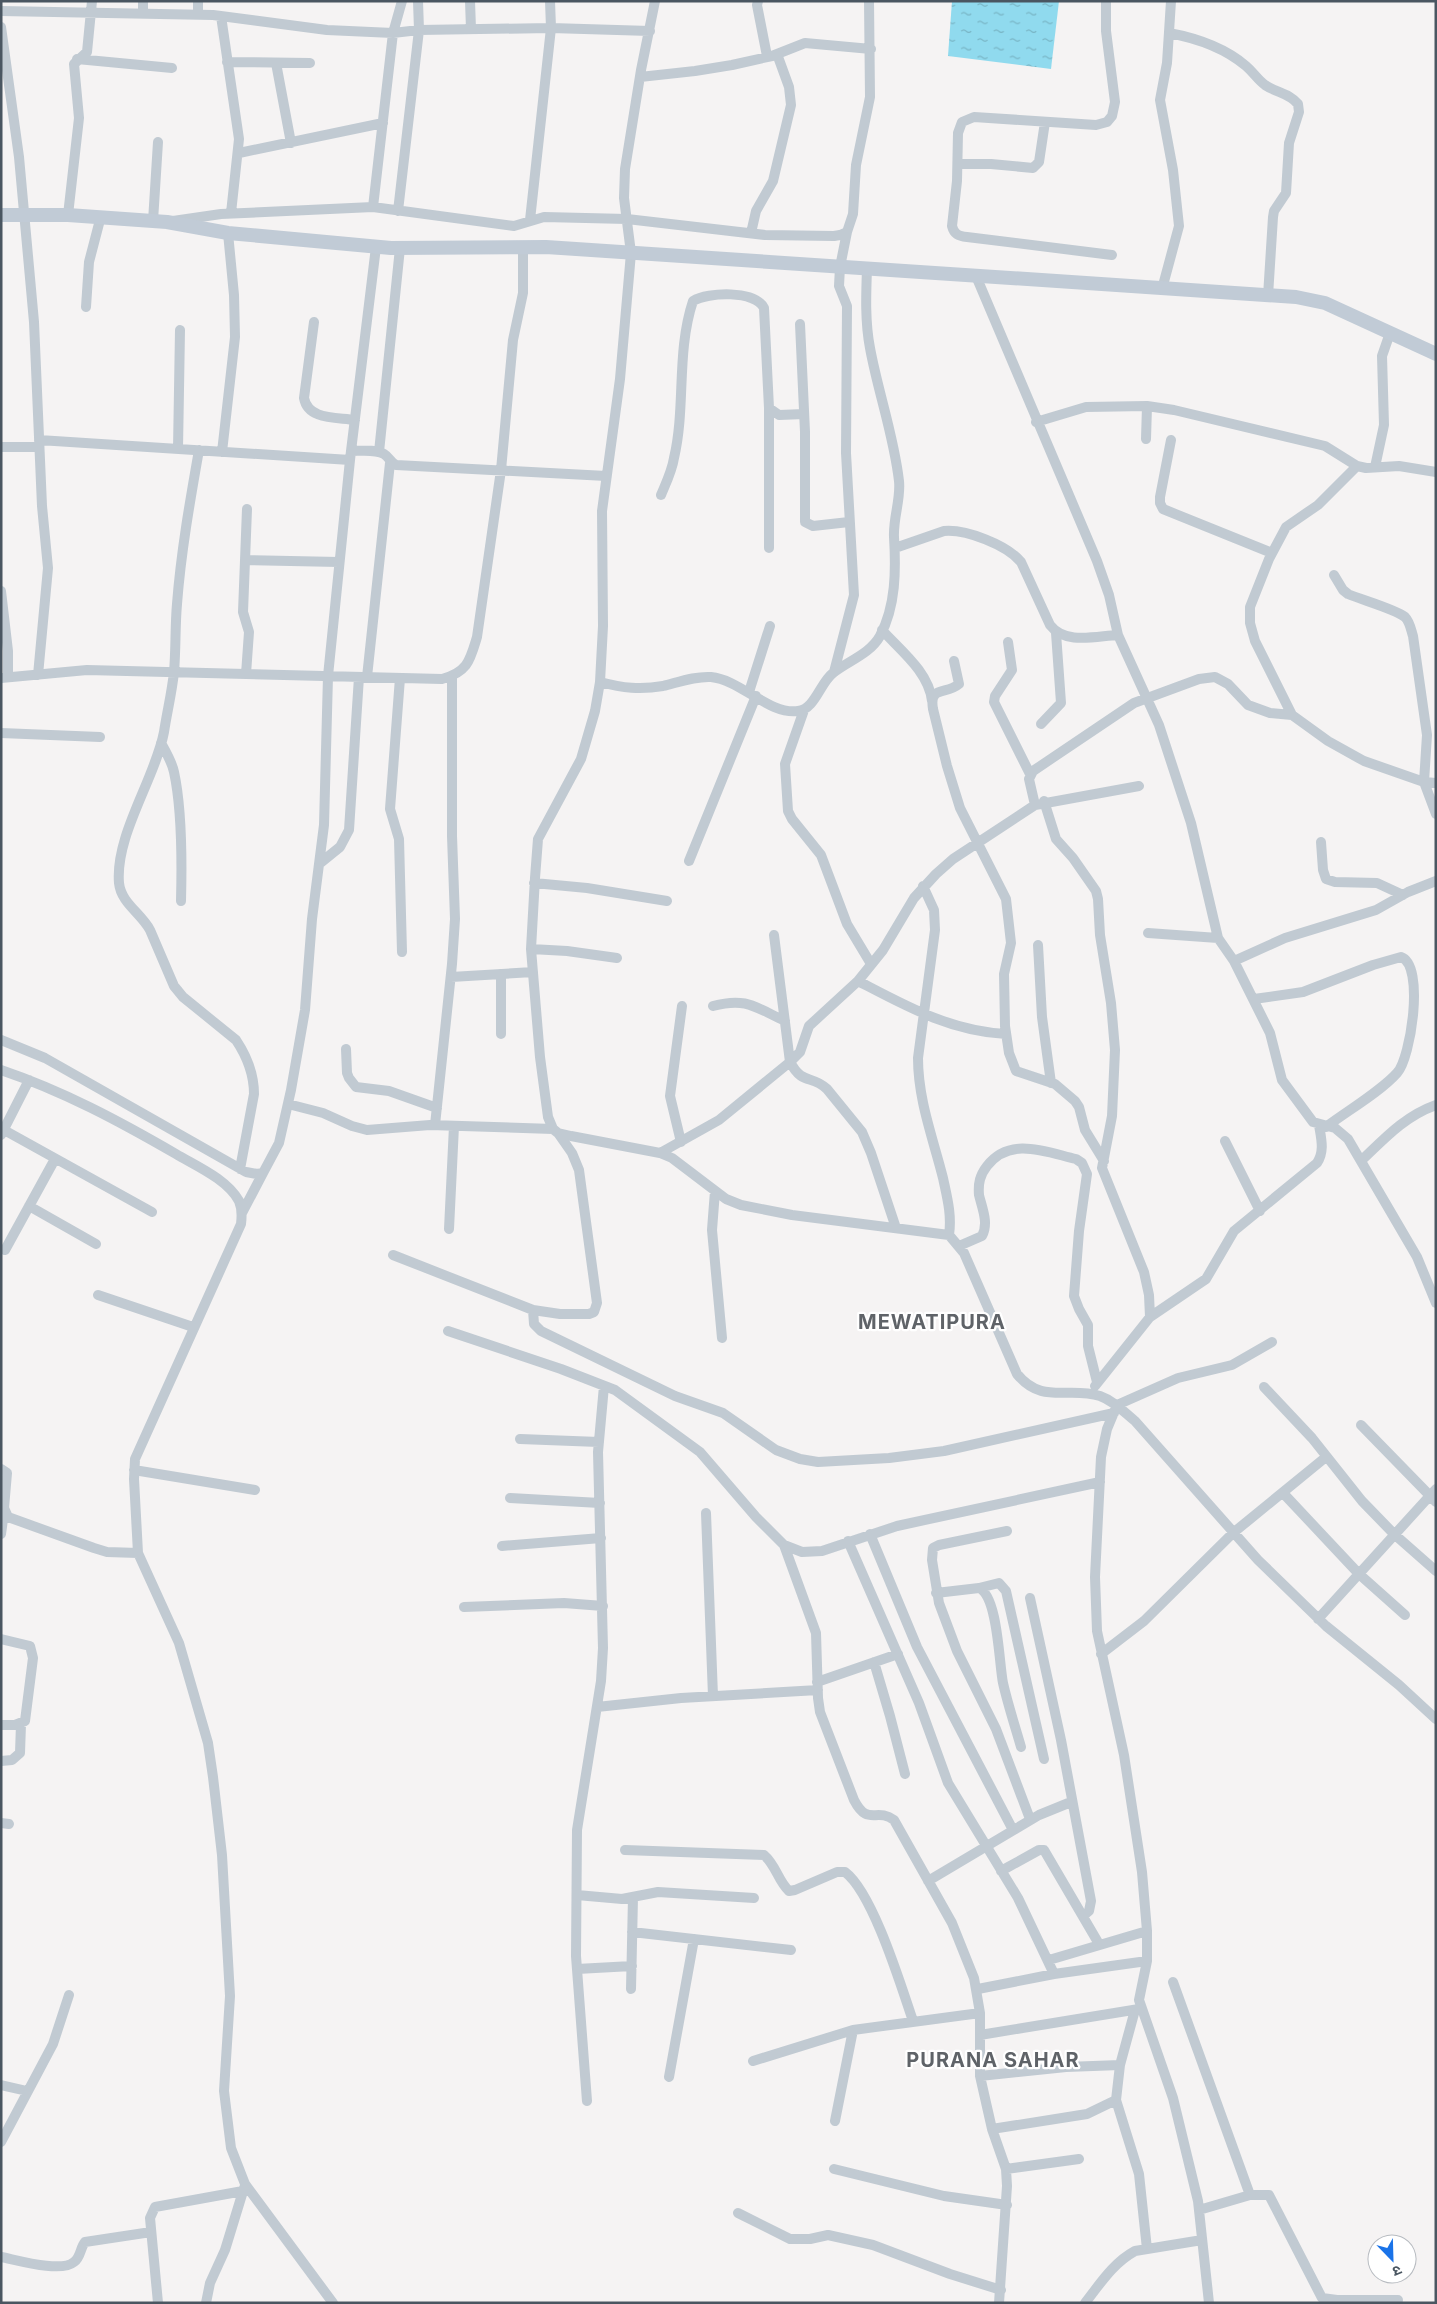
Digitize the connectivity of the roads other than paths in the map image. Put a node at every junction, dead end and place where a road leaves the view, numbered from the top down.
1 (92, 1) edge
2 (143, 1) edge
3 (198, 1) edge
4 (402, 1) edge
5 (418, 1) edge
6 (470, 1) edge
7 (550, 1) edge
8 (655, 1) edge
9 (758, 1) edge
10 (869, 1) edge
11 (1106, 1) edge
12 (1171, 1) edge
13 (15, 6) edge
14 (1, 11) edge
15 (92, 13) junction
16 (143, 14) junction
17 (198, 15) junction
18 (221, 16) junction
19 (1, 27) edge
20 (551, 28) junction
21 (471, 29) junction
22 (419, 30) junction
23 (650, 31) junction
24 (393, 33) junction
25 (1169, 33) junction
26 (871, 49) junction
27 (772, 55) junction
28 (77, 59) junction
29 (227, 62) junction
30 (276, 63) junction
31 (310, 63) dead end
32 (172, 68) dead end
33 (640, 76) junction
34 (1045, 122) junction
35 (383, 123) junction
36 (158, 142) dead end
37 (291, 143) junction
38 (239, 153) junction
39 (958, 164) junction
40 (374, 207) junction
41 (398, 211) junction
42 (231, 213) junction
43 (25, 214) junction
44 (1, 215) edge
45 (68, 215) junction
46 (101, 216) junction
47 (530, 220) junction
48 (627, 220) junction
49 (160, 221) junction
50 (847, 232) junction
51 (228, 233) junction
52 (752, 233) junction
53 (376, 247) junction
54 (523, 247) junction
55 (400, 248) junction
56 (631, 253) junction
57 (1112, 255) dead end
58 (840, 267) junction
59 (867, 269) junction
60 (976, 276) junction
61 (1162, 289) junction
62 (1268, 296) junction
63 (86, 307) dead end
64 (314, 322) dead end
65 (800, 324) dead end
66 (180, 330) dead end
67 (1390, 333) junction
68 (1436, 345) edge
69 (1418, 346) junction
70 (1436, 354) edge
71 (1147, 406) junction
72 (769, 408) junction
73 (804, 414) junction
74 (355, 420) junction
75 (1036, 422) junction
76 (1146, 439) dead end
77 (1172, 440) dead end
78 (39, 443) junction
79 (1, 447) edge
80 (178, 449) junction
81 (199, 450) junction
82 (222, 452) junction
83 (379, 452) junction
84 (350, 455) junction
85 (390, 463) junction
86 (1357, 466) junction
87 (1374, 467) junction
88 (501, 470) junction
89 (1436, 472) edge
90 (606, 476) junction
91 (661, 495) dead end
92 (247, 509) dead end
93 (849, 522) junction
94 (769, 548) dead end
95 (895, 548) junction
96 (1272, 553) junction
97 (246, 560) junction
98 (339, 562) junction
99 (1334, 575) dead end
100 (1, 591) edge
101 (770, 626) dead end
102 (882, 630) junction
103 (1056, 633) junction
104 (1118, 635) junction
105 (1008, 642) dead end
106 (954, 661) dead end
107 (174, 672) junction
108 (834, 672) junction
109 (38, 674) junction
110 (246, 674) junction
111 (328, 676) junction
112 (452, 676) junction
113 (363, 677) junction
114 (5, 678) edge
115 (400, 678) junction
116 (600, 682) junction
117 (752, 694) junction
118 (1146, 698) junction
119 (932, 701) junction
120 (804, 710) junction
121 (1292, 715) junction
122 (1041, 724) dead end
123 (1, 733) edge
124 (100, 737) dead end
125 (161, 743) junction
126 (1030, 774) junction
127 (1424, 782) junction
128 (1436, 783) edge
129 (1139, 786) dead end
130 (1040, 803) junction
131 (1436, 814) edge
132 (1320, 842) dead end
133 (977, 843) junction
134 (689, 861) dead end
135 (319, 864) junction
136 (1436, 881) edge
137 (534, 883) junction
138 (923, 886) junction
139 (1403, 895) junction
140 (181, 901) dead end
141 (667, 901) dead end
142 (1148, 932) dead end
143 (774, 935) dead end
144 (1218, 938) junction
145 (1038, 945) dead end
146 (531, 949) junction
147 (402, 952) dead end
148 (617, 958) dead end
149 (1234, 961) junction
150 (871, 964) junction
151 (533, 972) junction
152 (501, 974) junction
153 (451, 977) junction
154 (858, 981) junction
155 (1254, 999) junction
156 (682, 1006) dead end
157 (713, 1006) dead end
158 (924, 1015) junction
159 (785, 1021) junction
160 (501, 1034) dead end
161 (1006, 1034) junction
162 (1, 1040) edge
163 (346, 1049) dead end
164 (790, 1062) junction
165 (1, 1070) edge
166 (29, 1080) junction
167 (1051, 1083) junction
168 (288, 1104) junction
169 (1436, 1105) edge
170 (437, 1108) junction
171 (435, 1125) junction
172 (454, 1126) junction
173 (1322, 1126) junction
174 (556, 1131) junction
175 (2, 1133) edge
176 (681, 1142) junction
177 (1225, 1142) dead end
178 (660, 1152) junction
179 (55, 1159) junction
180 (1362, 1160) junction
181 (1104, 1161) junction
182 (240, 1168) junction
183 (263, 1173) junction
184 (715, 1191) junction
185 (29, 1206) junction
186 (1260, 1211) junction
187 (152, 1212) dead end
188 (242, 1213) junction
189 (449, 1228) dead end
190 (896, 1228) junction
191 (949, 1235) junction
192 (96, 1244) dead end
193 (959, 1246) junction
194 (5, 1250) dead end
195 (393, 1255) dead end
196 (98, 1295) dead end
197 (1436, 1303) edge
198 (533, 1310) junction
199 (1150, 1318) junction
200 (193, 1327) junction
201 (448, 1331) dead end
202 (722, 1338) dead end
203 (1272, 1342) dead end
204 (1097, 1382) junction
205 (604, 1386) junction
206 (1264, 1387) dead end
207 (1088, 1394) junction
208 (1115, 1409) junction
209 (1361, 1425) dead end
210 (520, 1439) dead end
211 (599, 1442) junction
212 (1326, 1457) junction
213 (1, 1469) edge
214 (134, 1470) junction
215 (1100, 1482) junction
216 (255, 1490) dead end
217 (1282, 1492) junction
218 (1434, 1496) edge
219 (510, 1498) dead end
220 (600, 1502) junction
221 (4, 1512) junction
222 (706, 1513) dead end
223 (2, 1530) edge
224 (1007, 1531) dead end
225 (870, 1534) junction
226 (1233, 1534) junction
227 (1394, 1534) junction
228 (601, 1538) junction
229 (848, 1541) junction
230 (784, 1545) junction
231 (502, 1546) dead end
232 (138, 1553) junction
233 (1436, 1572) edge
234 (1359, 1574) junction
235 (979, 1588) junction
236 (936, 1593) junction
237 (1030, 1598) dead end
238 (602, 1606) junction
239 (464, 1607) dead end
240 (1404, 1615) dead end
241 (1318, 1619) junction
242 (1, 1639) edge
243 (898, 1654) junction
244 (1101, 1654) junction
245 (874, 1662) junction
246 (818, 1686) junction
247 (714, 1696) junction
248 (597, 1707) junction
249 (1436, 1719) edge
250 (22, 1724) junction
251 (1, 1726) edge
252 (1021, 1747) dead end
253 (1044, 1758) dead end
254 (1, 1761) edge
255 (905, 1774) dead end
256 (1071, 1802) junction
257 (1030, 1820) junction
258 (1013, 1830) junction
259 (985, 1847) junction
260 (625, 1850) dead end
261 (1001, 1872) junction
262 (928, 1880) junction
263 (577, 1895) junction
264 (633, 1897) junction
265 (754, 1898) dead end
266 (1083, 1916) junction
267 (1147, 1931) junction
268 (632, 1932) junction
269 (694, 1939) junction
270 (1100, 1944) junction
271 (791, 1950) dead end
272 (1049, 1960) junction
273 (1147, 1960) junction
274 (632, 1966) junction
275 (577, 1969) junction
276 (1054, 1974) junction
277 (1173, 1982) dead end
278 (631, 1988) dead end
279 (978, 1989) junction
280 (69, 1995) dead end
281 (1138, 2009) junction
282 (980, 2013) junction
283 (913, 2022) junction
284 (853, 2030) junction
285 (980, 2035) junction
286 (753, 2061) dead end
287 (1120, 2065) junction
288 (980, 2076) junction
289 (669, 2077) dead end
290 (1, 2085) edge
291 (27, 2090) junction
292 (1116, 2100) junction
293 (587, 2101) dead end
294 (835, 2121) dead end
295 (992, 2129) junction
296 (1, 2142) edge
297 (1079, 2159) dead end
298 (834, 2169) dead end
299 (1006, 2169) junction
300 (244, 2188) junction
301 (1250, 2195) junction
302 (1007, 2205) junction
303 (1199, 2210) junction
304 (738, 2213) dead end
305 (151, 2232) junction
306 (1202, 2240) junction
307 (1147, 2249) junction
308 (1, 2257) edge
309 (1001, 2290) junction
310 (1398, 2300) dead end
311 (1323, 2301) edge
312 (158, 2303) edge
313 (206, 2303) edge
314 (333, 2303) edge
315 (999, 2303) edge
316 (1085, 2303) edge
317 (1209, 2303) edge

1 - 15 street
2 - 16 street
3 - 17 street
4 - 24 street
5 - 22 street
6 - 21 street
7 - 20 street
8 - 23 street
9 - 27 street
10 - 26 street
11 - 34 street
12 - 25 street
13 - 14 street
13 - 15 street
15 - 16 street
15 - 28 street
16 - 17 street
17 - 18 street
18 - 24 street
18 - 29 street
19 - 43 street
20 - 21 street
20 - 23 street
20 - 47 street
21 - 22 street
22 - 24 street
22 - 41 street
23 - 33 street
24 - 35 street
25 - 61 street
25 - 62 street
26 - 27 street
26 - 50 street
27 - 33 street
27 - 52 street
28 - 32 street
28 - 45 street
29 - 30 street
29 - 38 street
30 - 31 street
30 - 37 street
33 - 48 street
34 - 39 street
34 - 39 street
35 - 37 street
35 - 40 street
36 - 49 street
37 - 38 street
38 - 42 street
39 - 57 street
40 - 41 street
40 - 42 street
41 - 47 street
42 - 49 street
43 - 44 main road
43 - 45 main road
43 - 78 street
45 - 46 main road
46 - 49 main road
46 - 63 street
47 - 48 street
48 - 52 street
48 - 56 street
49 - 51 main road
50 - 52 street
50 - 58 street
51 - 53 main road
51 - 82 street
53 - 55 main road
53 - 74 street
54 - 55 main road
54 - 56 main road
54 - 88 street
55 - 83 street
56 - 58 main road
56 - 90 street
58 - 59 main road
58 - 93 street
59 - 60 main road
59 - 95 street
60 - 61 main road
60 - 75 street
61 - 62 main road
62 - 67 main road
64 - 74 street
65 - 73 street
66 - 80 street
67 - 69 main road
67 - 87 street
68 - 69 street
69 - 70 main road
71 - 75 street
71 - 76 street
71 - 86 street
72 - 73 street
72 - 91 street
72 - 94 street
73 - 93 street
74 - 84 street
75 - 104 street
77 - 96 street
78 - 79 street
78 - 80 street
78 - 109 street
80 - 81 street
81 - 82 street
81 - 107 street
82 - 84 street
83 - 84 street
83 - 85 street
84 - 98 street
85 - 88 street
85 - 113 street
86 - 87 street
86 - 96 street
87 - 89 street
88 - 90 street
88 - 112 street
90 - 116 street
92 - 97 street
93 - 108 street
95 - 102 street
95 - 103 street
96 - 121 street
97 - 98 street
97 - 110 street
98 - 111 street
99 - 127 street
100 - 114 street
101 - 117 street
102 - 108 street
102 - 119 street
103 - 104 street
103 - 122 street
104 - 118 street
105 - 126 street
106 - 119 street
107 - 109 street
107 - 110 street
107 - 125 street
108 - 120 street
109 - 114 street
110 - 111 street
111 - 113 street
111 - 135 street
112 - 115 street
112 - 153 street
113 - 115 street
113 - 135 street
115 - 147 street
116 - 117 street
116 - 137 street
117 - 120 street
117 - 134 street
118 - 121 street
118 - 126 street
118 - 144 street
119 - 133 street
120 - 150 street
121 - 127 street
123 - 124 street
125 - 140 street
125 - 182 street
126 - 130 street
127 - 128 street
127 - 131 street
129 - 130 street
130 - 133 street
130 - 181 street
132 - 139 street
133 - 138 street
133 - 161 street
135 - 168 street
136 - 139 street
137 - 141 street
137 - 146 street
138 - 150 street
138 - 158 street
139 - 149 street
142 - 144 street
143 - 159 street
144 - 149 street
145 - 167 street
146 - 148 street
146 - 151 street
149 - 155 street
150 - 154 street
151 - 152 street
151 - 174 street
152 - 153 street
152 - 160 street
153 - 170 street
154 - 158 street
154 - 164 street
155 - 173 street
155 - 173 street
156 - 176 street
157 - 159 street
158 - 161 street
158 - 191 street
159 - 164 street
161 - 167 street
162 - 182 street
163 - 170 street
164 - 176 street
164 - 190 street
165 - 166 street
166 - 175 street
166 - 188 street
167 - 181 street
168 - 171 street
168 - 183 street
169 - 180 street
170 - 171 street
171 - 172 street
172 - 174 street
172 - 189 street
173 - 180 street
173 - 186 street
174 - 178 street
174 - 198 street
175 - 179 street
176 - 178 street
177 - 186 street
178 - 184 street
179 - 185 street
179 - 187 street
180 - 197 street
181 - 199 street
182 - 183 street
183 - 188 street
184 - 190 street
184 - 202 street
185 - 192 street
185 - 194 street
186 - 199 street
188 - 200 street
190 - 191 street
191 - 193 street
193 - 204 street
193 - 207 street
195 - 198 street
196 - 200 street
198 - 208 street
199 - 204 street
200 - 214 street
201 - 205 street
203 - 208 street
204 - 207 street
205 - 211 street
205 - 230 street
206 - 212 street
207 - 208 street
208 - 215 street
208 - 226 street
209 - 218 street
210 - 211 street
211 - 220 street
212 - 217 street
212 - 227 street
213 - 221 street
214 - 216 street
214 - 232 street
215 - 225 street
215 - 244 street
217 - 226 street
217 - 234 street
218 - 227 street
219 - 220 street
220 - 228 street
221 - 223 street
221 - 232 street
222 - 247 street
224 - 236 street
225 - 229 street
225 - 258 street
226 - 241 street
226 - 244 street
227 - 233 street
227 - 234 street
228 - 231 street
228 - 238 street
229 - 230 street
229 - 243 street
230 - 246 street
232 - 300 street
234 - 240 street
234 - 241 street
235 - 236 street
235 - 252 street
235 - 253 street
236 - 257 street
237 - 256 street
238 - 239 street
238 - 248 street
241 - 249 street
242 - 250 street
243 - 245 street
243 - 259 street
244 - 267 street
245 - 246 street
245 - 255 street
246 - 247 street
246 - 262 street
247 - 248 street
248 - 263 street
250 - 251 street
250 - 254 street
256 - 257 street
256 - 266 street
257 - 258 street
258 - 259 street
259 - 261 street
259 - 262 street
260 - 283 street
261 - 266 street
261 - 272 street
262 - 279 street
263 - 264 street
263 - 275 street
264 - 265 street
264 - 268 street
266 - 270 street
267 - 270 street
267 - 273 street
268 - 269 street
268 - 274 street
269 - 271 street
269 - 289 street
270 - 272 street
272 - 276 street
273 - 276 street
273 - 281 street
274 - 275 street
274 - 278 street
275 - 293 street
276 - 279 street
277 - 301 street
279 - 282 street
280 - 291 street
281 - 285 street
281 - 287 street
281 - 303 street
282 - 283 street
282 - 285 street
283 - 284 street
284 - 286 street
284 - 294 street
285 - 288 street
287 - 288 street
287 - 292 street
288 - 295 street
290 - 291 street
291 - 296 street
292 - 295 street
292 - 307 street
295 - 299 street
297 - 299 street
298 - 302 street
299 - 302 street
300 - 305 street
300 - 313 street
300 - 314 street
301 - 303 street
301 - 311 street
302 - 309 street
303 - 306 street
304 - 309 street
305 - 308 street
305 - 312 street
306 - 307 street
306 - 317 street
307 - 316 street
309 - 315 street
310 - 311 street

